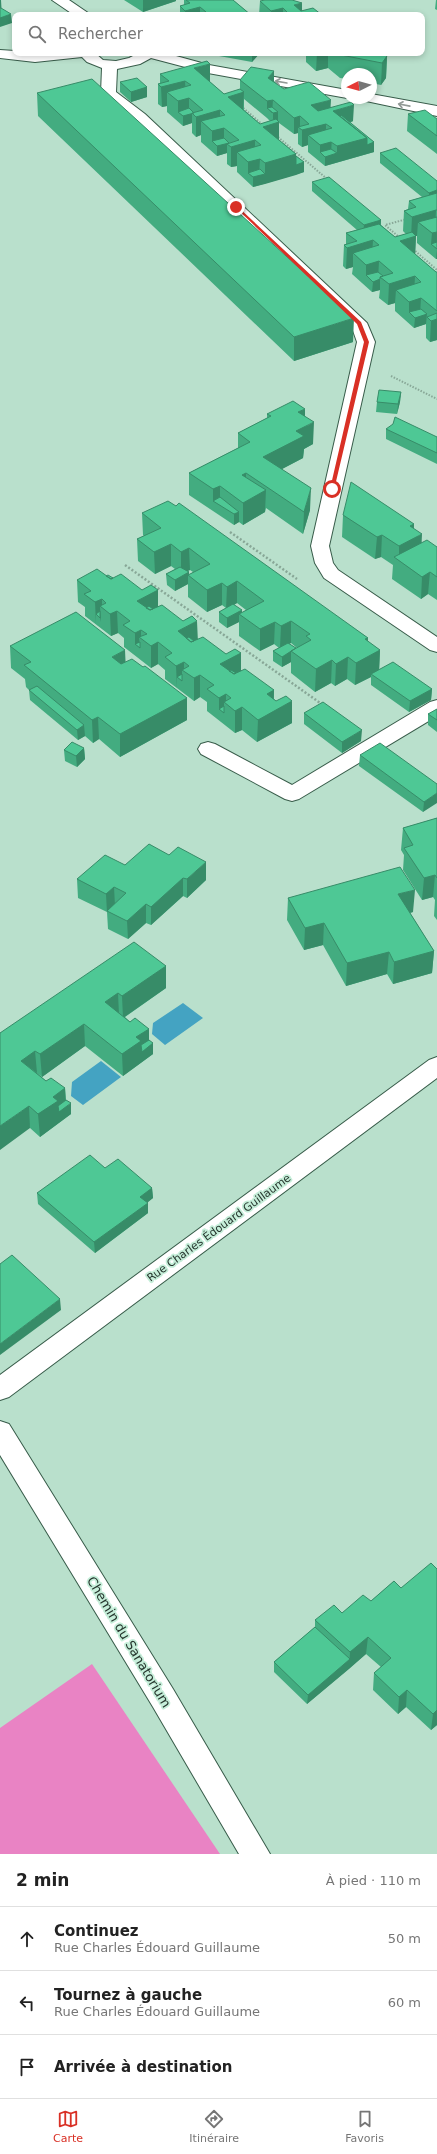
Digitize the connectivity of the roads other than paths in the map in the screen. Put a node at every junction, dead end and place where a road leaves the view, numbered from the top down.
1 (59, 0) edge
2 (79, 12) edge
3 (0, 54) edge
4 (12, 55) edge
5 (18, 56) edge
6 (53, 56) edge
7 (90, 56) edge
8 (144, 56) edge
9 (159, 56) edge
10 (110, 64) junction
11 (341, 93) edge
12 (377, 99) edge
13 (437, 111) edge
14 (437, 646) edge
15 (437, 707) edge
16 (208, 749) dead end
17 (437, 1066) edge
18 (0, 1389) edge
19 (0, 1432) edge
20 (255, 1854) edge

1 - 2 street
3 - 4 street
5 - 6 street
7 - 10 street
8 - 10 street
11 -> 9 street
10 - 14 street
13 -> 12 street
15 - 16 street
17 - 18 street, Rue Charles Édouard Guillaume
19 - 20 street, Chemin du Sanatorium

